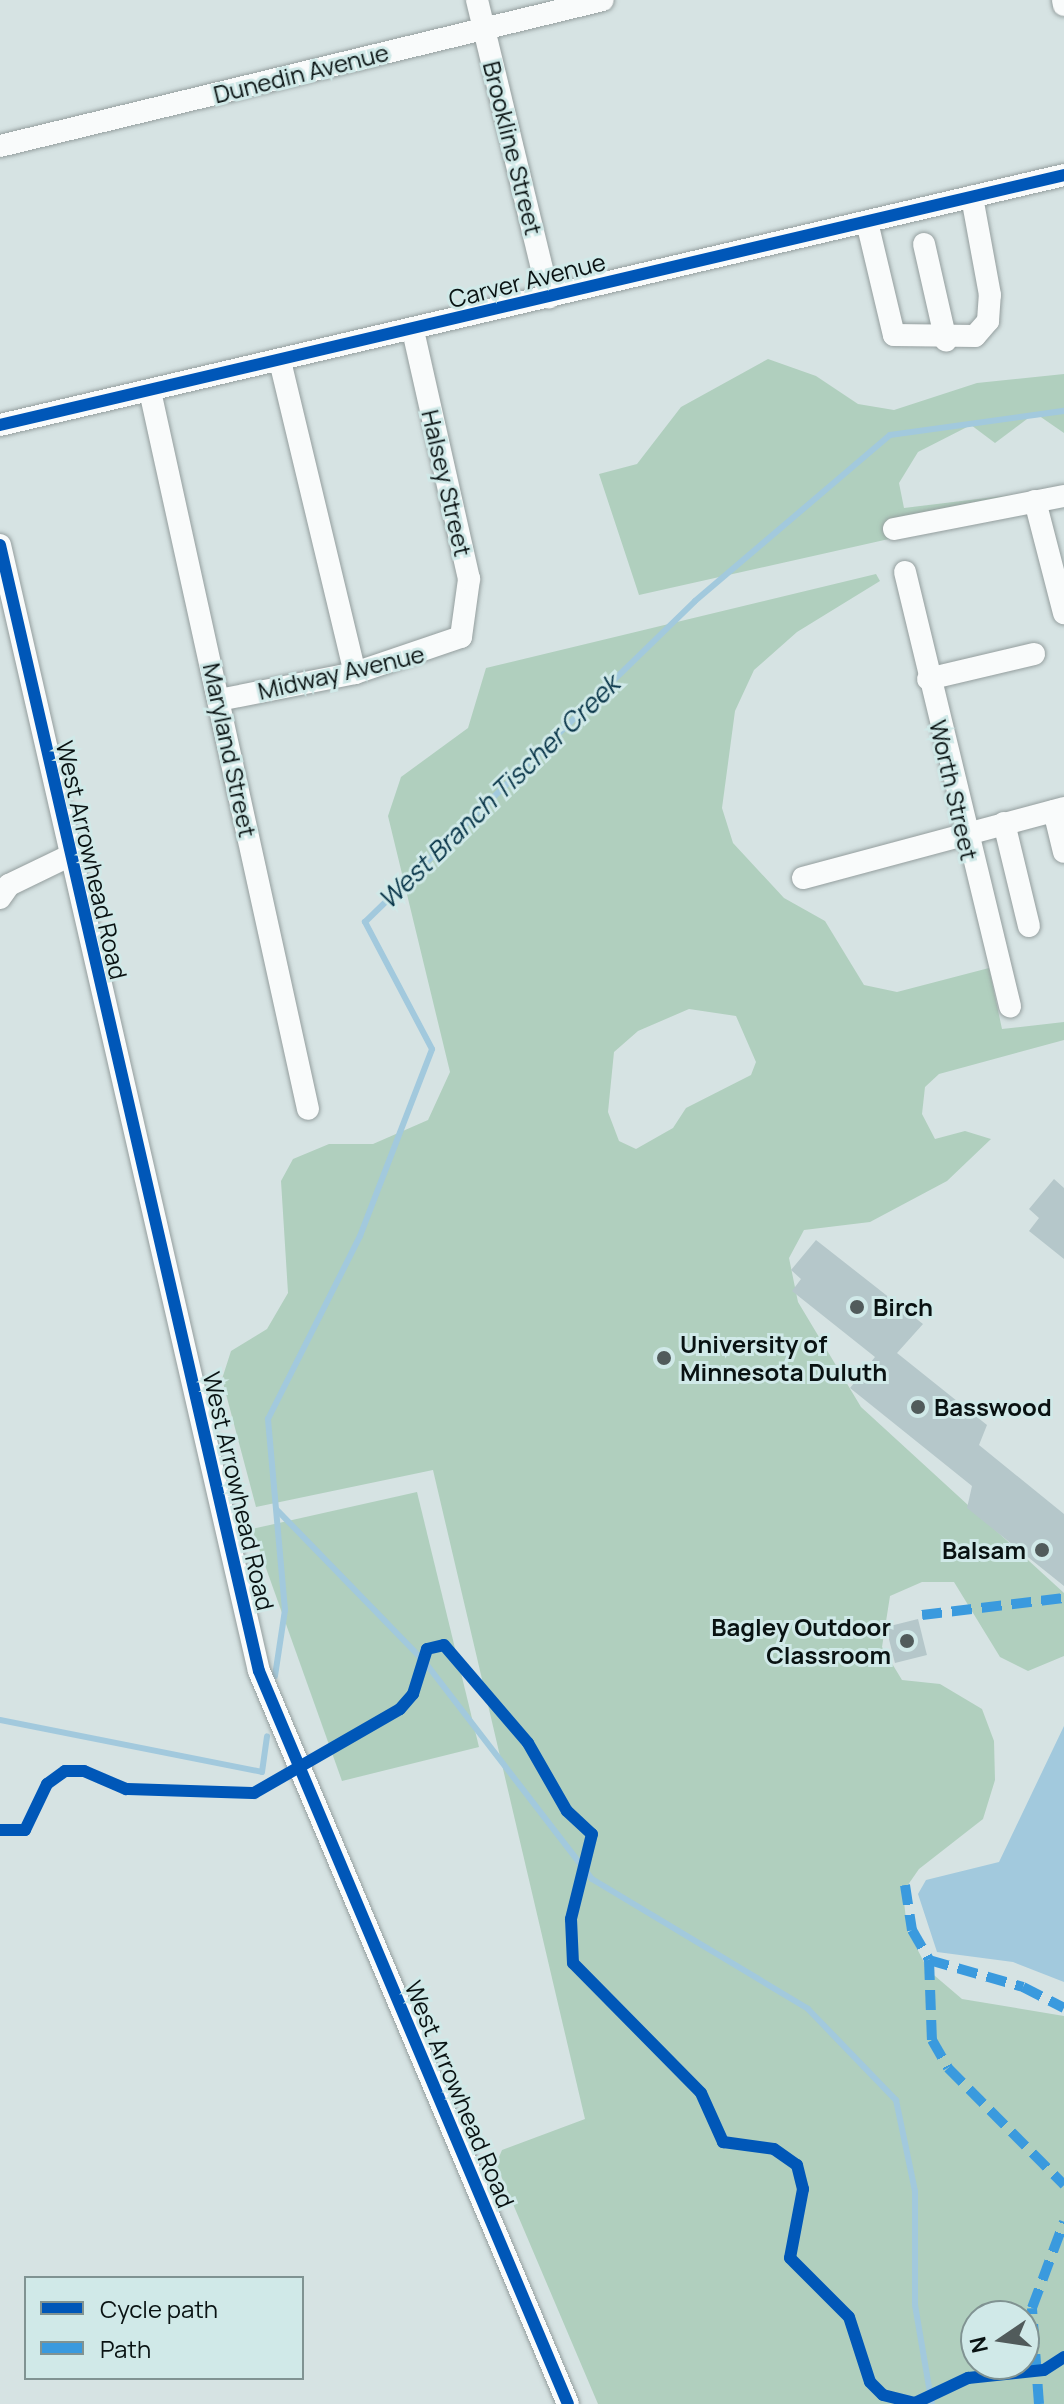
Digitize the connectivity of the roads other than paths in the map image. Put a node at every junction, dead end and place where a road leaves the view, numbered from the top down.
1 (477, 0) edge
2 (603, 0) edge
3 (484, 28) junction
4 (0, 146) edge
5 (1064, 175) edge
6 (972, 197) junction
7 (867, 222) junction
8 (924, 244) dead end
9 (549, 297) junction
10 (413, 330) junction
11 (946, 341) junction
12 (280, 361) junction
13 (150, 391) junction
14 (0, 425) edge
15 (1064, 496) edge
16 (1035, 501) junction
17 (894, 529) dead end
18 (0, 545) edge
19 (905, 572) dead end
20 (1064, 613) edge
21 (461, 637) joint
22 (1034, 654) dead end
23 (355, 673) junction
24 (928, 679) junction
25 (219, 700) junction
26 (1059, 810) edge
27 (1004, 823) junction
28 (962, 833) junction
29 (1064, 852) edge
30 (67, 857) junction
31 (803, 878) dead end
32 (0, 898) edge
33 (1029, 926) dead end
34 (1010, 1006) dead end
35 (308, 1109) dead end
36 (568, 2404) edge

1 - 3 street, Brookline Street
2 - 3 street, Dunedin Avenue
3 - 4 street, Dunedin Avenue
3 - 9 street, Brookline Street
5 - 6 street, Carver Avenue
6 - 7 street, Carver Avenue
6 - 11 street
7 - 9 street, Carver Avenue
7 - 11 street
8 - 11 street
9 - 10 street, Carver Avenue
10 - 12 street, Carver Avenue
10 - 21 street, Halsey Street
12 - 13 street, Carver Avenue
12 - 23 street
13 - 14 street, Carver Avenue
13 - 25 street, Maryland Street
15 - 16 street
16 - 17 street
16 - 20 street
18 - 30 street, West Arrowhead Road
19 - 24 street, Worth Street
21 - 23 street, Midway Avenue
22 - 24 street
23 - 25 street, Midway Avenue
24 - 28 street, Worth Street
25 - 35 street, Maryland Street
26 - 27 street
26 - 29 street
27 - 28 street
27 - 33 street
28 - 31 street
28 - 34 street, Worth Street
30 - 32 street
30 - 36 street, West Arrowhead Road

